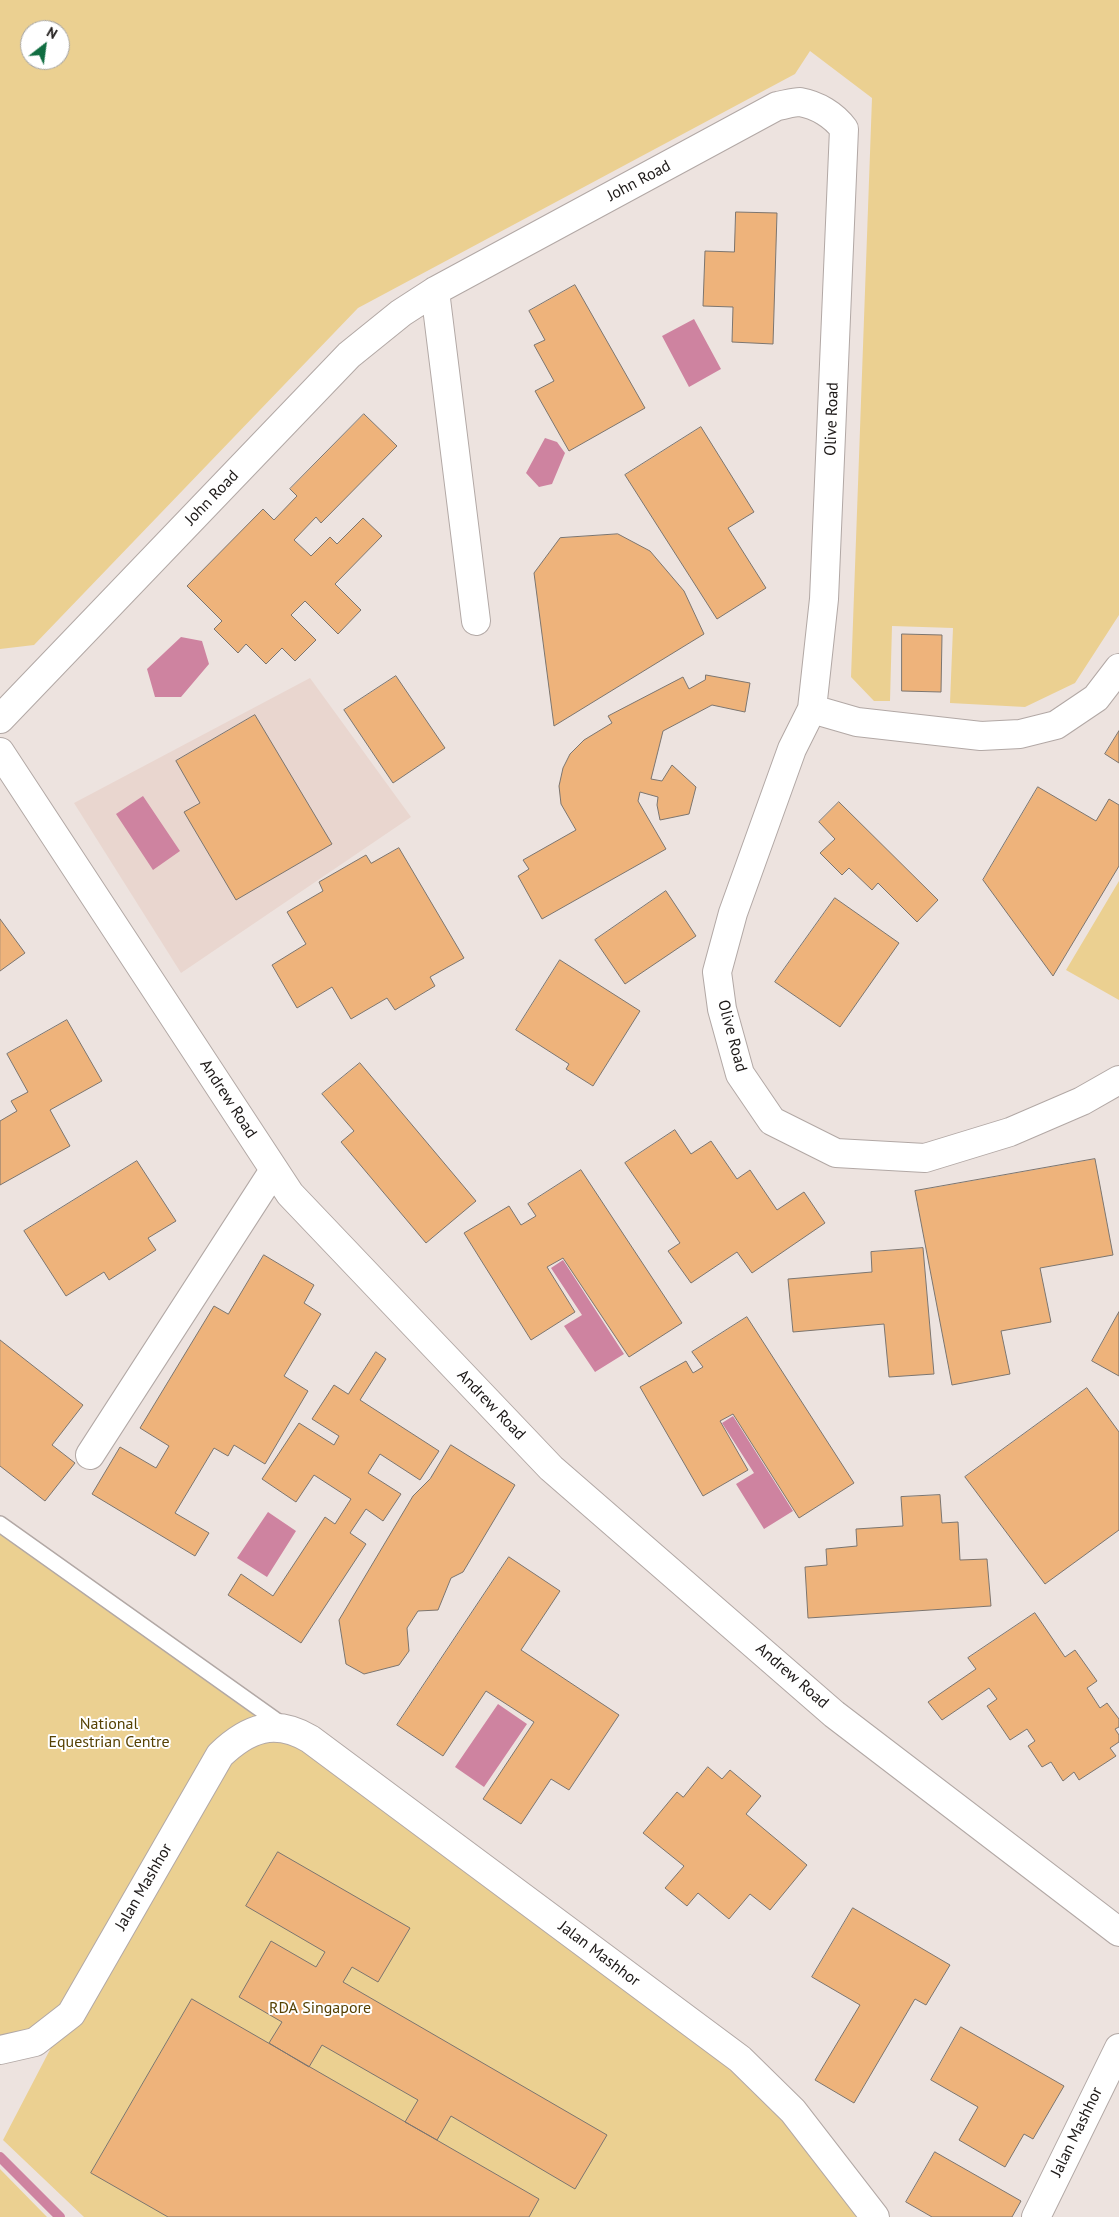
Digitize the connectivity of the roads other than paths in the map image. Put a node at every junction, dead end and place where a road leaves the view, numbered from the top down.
1 (844, 129) joint
2 (435, 291) junction
3 (476, 621) dead end
4 (1119, 668) edge
5 (812, 709) junction
6 (0, 718) edge
7 (0, 752) edge
8 (1119, 1080) edge
9 (274, 1170) junction
10 (90, 1455) dead end
11 (0, 1524) edge
12 (288, 1728) junction
13 (1119, 1932) edge
14 (1119, 2048) edge
15 (0, 2050) edge
16 (875, 2217) edge
17 (1036, 2217) edge

1 - 2 street, John Road
1 - 5 street, Olive Road
2 - 3 street
2 - 6 street, John Road
4 - 5 street
5 - 8 street, Olive Road
7 - 9 street, Andrew Road
9 - 10 street
9 - 13 street, Andrew Road
11 - 12 lane, Jalan Mashhor
12 - 15 street, Jalan Mashhor
12 - 16 street, Jalan Mashhor
14 - 17 street, Jalan Mashhor

